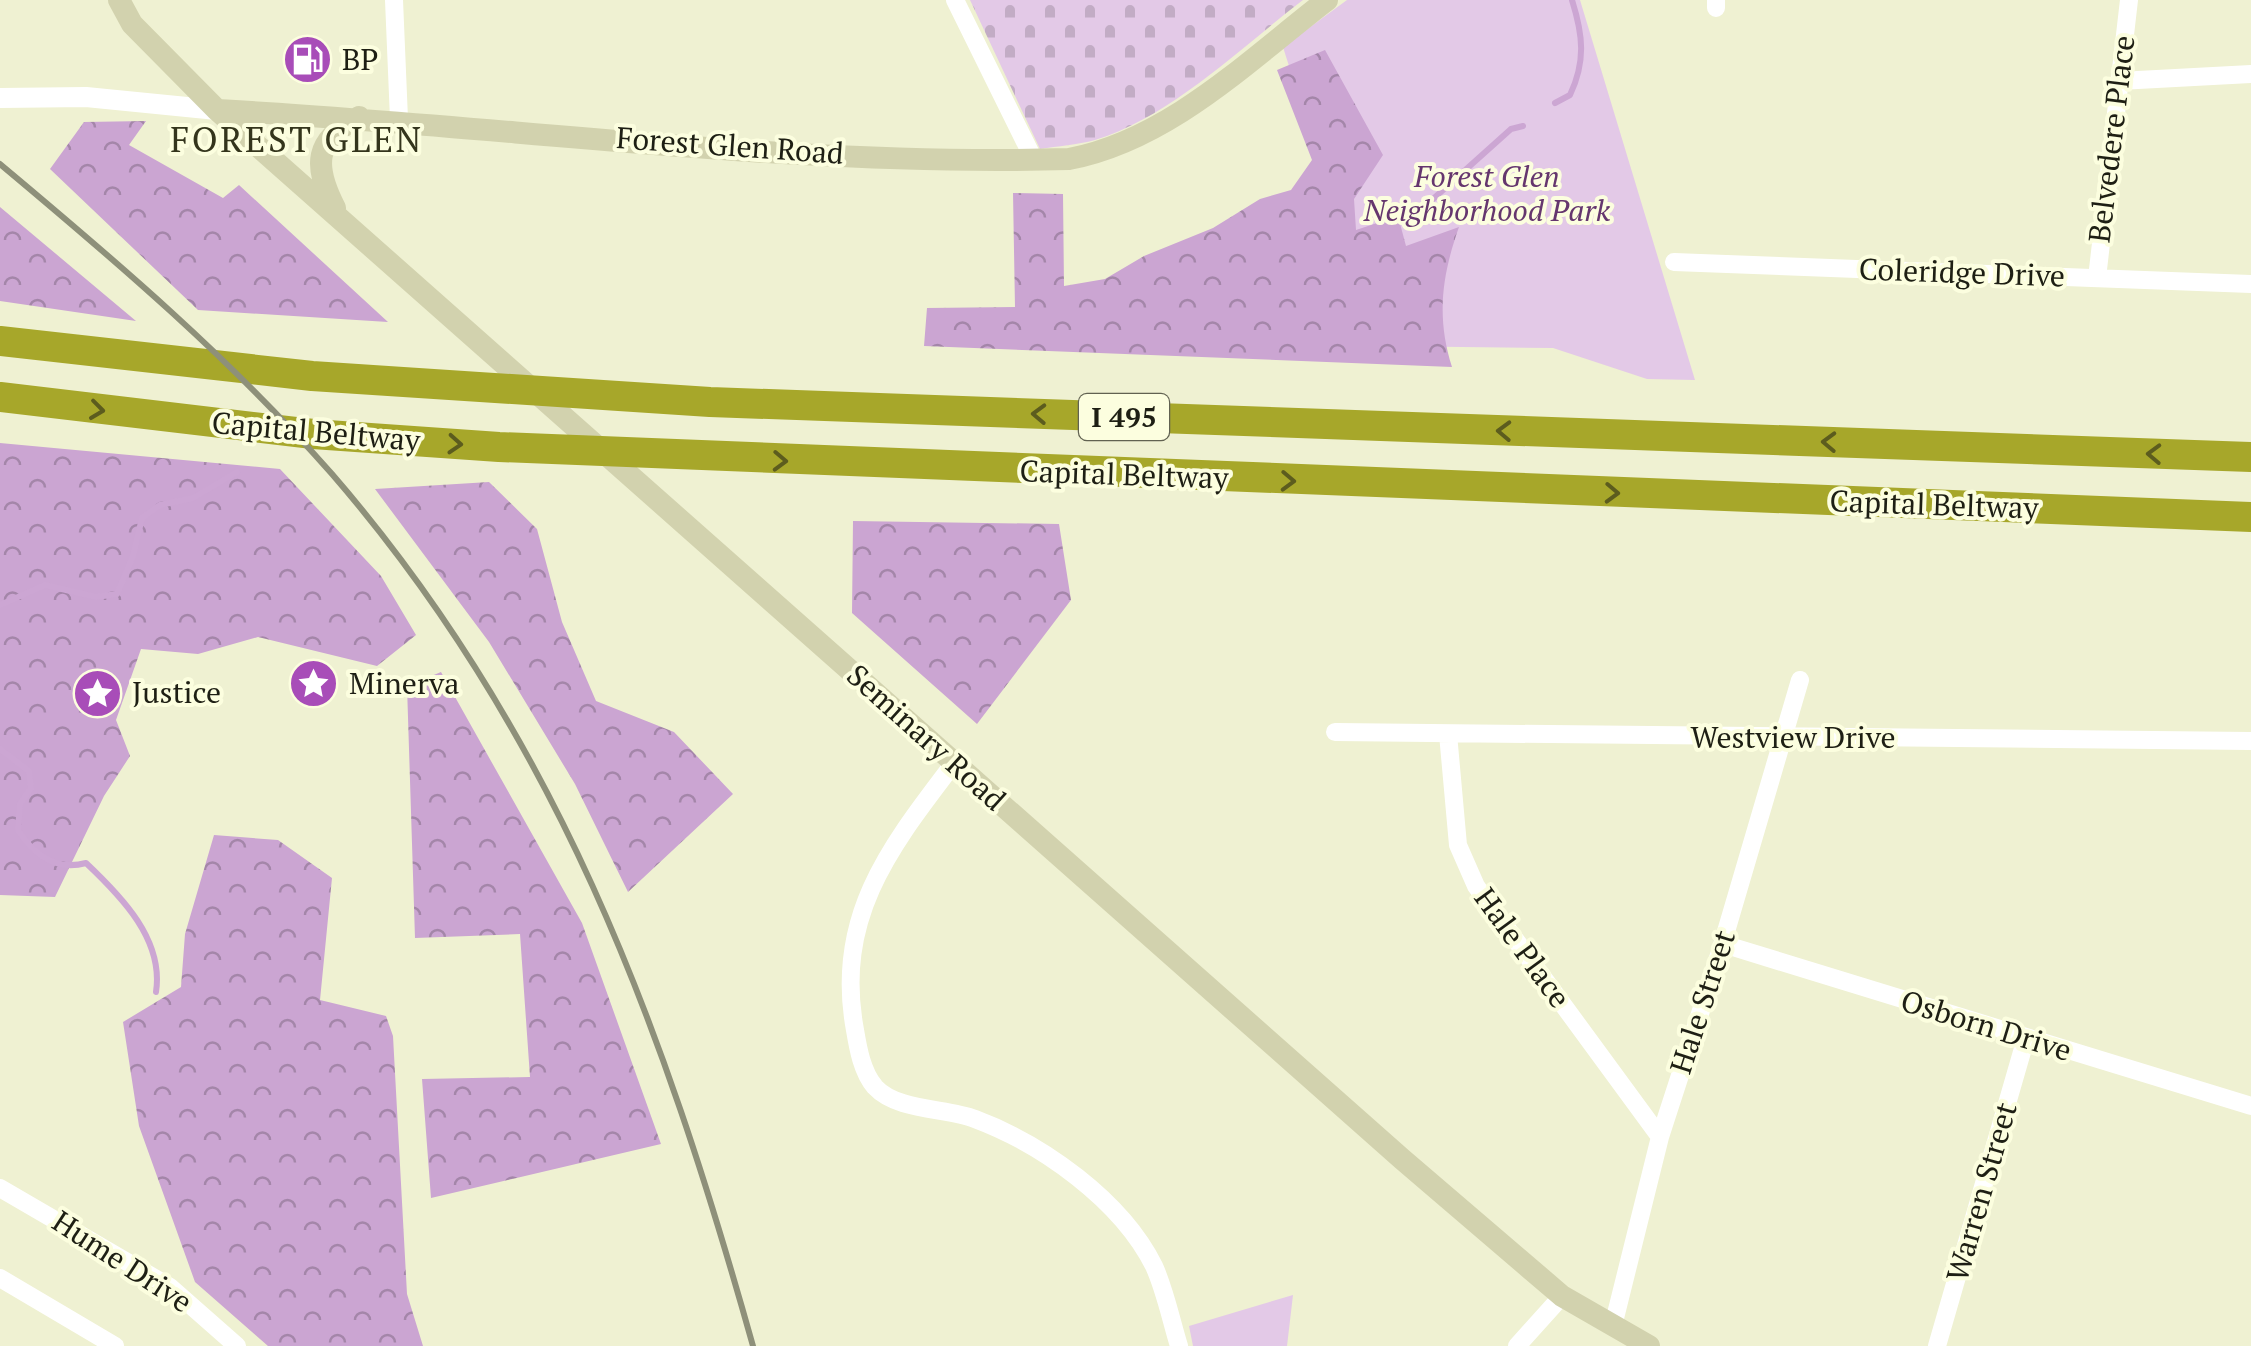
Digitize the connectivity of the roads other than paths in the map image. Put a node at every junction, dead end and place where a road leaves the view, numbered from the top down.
1 (119, 0) edge
2 (394, 0) edge
3 (954, 0) edge
4 (1327, 0) edge
5 (2129, 0) edge
6 (2251, 74) edge
7 (2119, 80) junction
8 (4, 92) edge
9 (217, 110) junction
10 (359, 117) junction
11 (399, 120) junction
12 (1034, 160) junction
13 (342, 220) junction
14 (1674, 262) dead end
15 (2097, 278) junction
16 (2251, 284) edge
17 (0, 341) edge
18 (0, 397) edge
19 (2251, 457) edge
20 (2251, 517) edge
21 (1800, 680) dead end
22 (1335, 732) dead end
23 (1448, 734) junction
24 (1783, 738) junction
25 (2251, 740) edge
26 (954, 763) junction
27 (1722, 944) junction
28 (2026, 1038) junction
29 (2251, 1106) edge
30 (1660, 1137) junction
31 (0, 1188) edge
32 (0, 1278) edge
33 (1562, 1296) junction
34 (1613, 1326) junction
35 (116, 1346) edge
36 (237, 1346) edge
37 (1179, 1346) edge
38 (1518, 1346) edge
39 (1648, 1346) edge
40 (1937, 1346) edge

1 - 9 main road, Seminary Road
2 - 11 street
3 - 12 street
4 - 12 main road, Forest Glen Road
5 - 7 street, Belvedere Place
6 - 7 street
7 - 15 street, Belvedere Place
8 - 9 street, Forest Glen Road
9 - 10 main road, Forest Glen Road
9 - 13 main road, Seminary Road
10 - 11 main road, Forest Glen Road
10 - 13 main road
11 - 12 main road, Forest Glen Road
13 - 26 main road, Seminary Road
14 - 15 street, Coleridge Drive
15 - 16 street, Coleridge Drive
19 -> 17 highway, Capital Beltway / I 495
18 -> 20 highway, Capital Beltway / I 495
21 - 24 street, Hale Street
22 - 23 street, Westview Drive
23 - 24 street, Westview Drive
23 - 30 street, Hale Place
24 - 25 street, Westview Drive
24 - 27 street, Hale Street
26 - 33 main road, Seminary Road
26 - 37 street
27 - 28 street, Osborn Drive
27 - 30 street, Hale Street
28 - 29 street, Osborn Drive
28 - 40 street, Warren Street
30 - 34 street, Hale Street
31 - 36 street, Hume Drive
32 - 35 street
33 - 34 main road, Seminary Road
33 - 38 street
34 - 39 main road, Seminary Road

